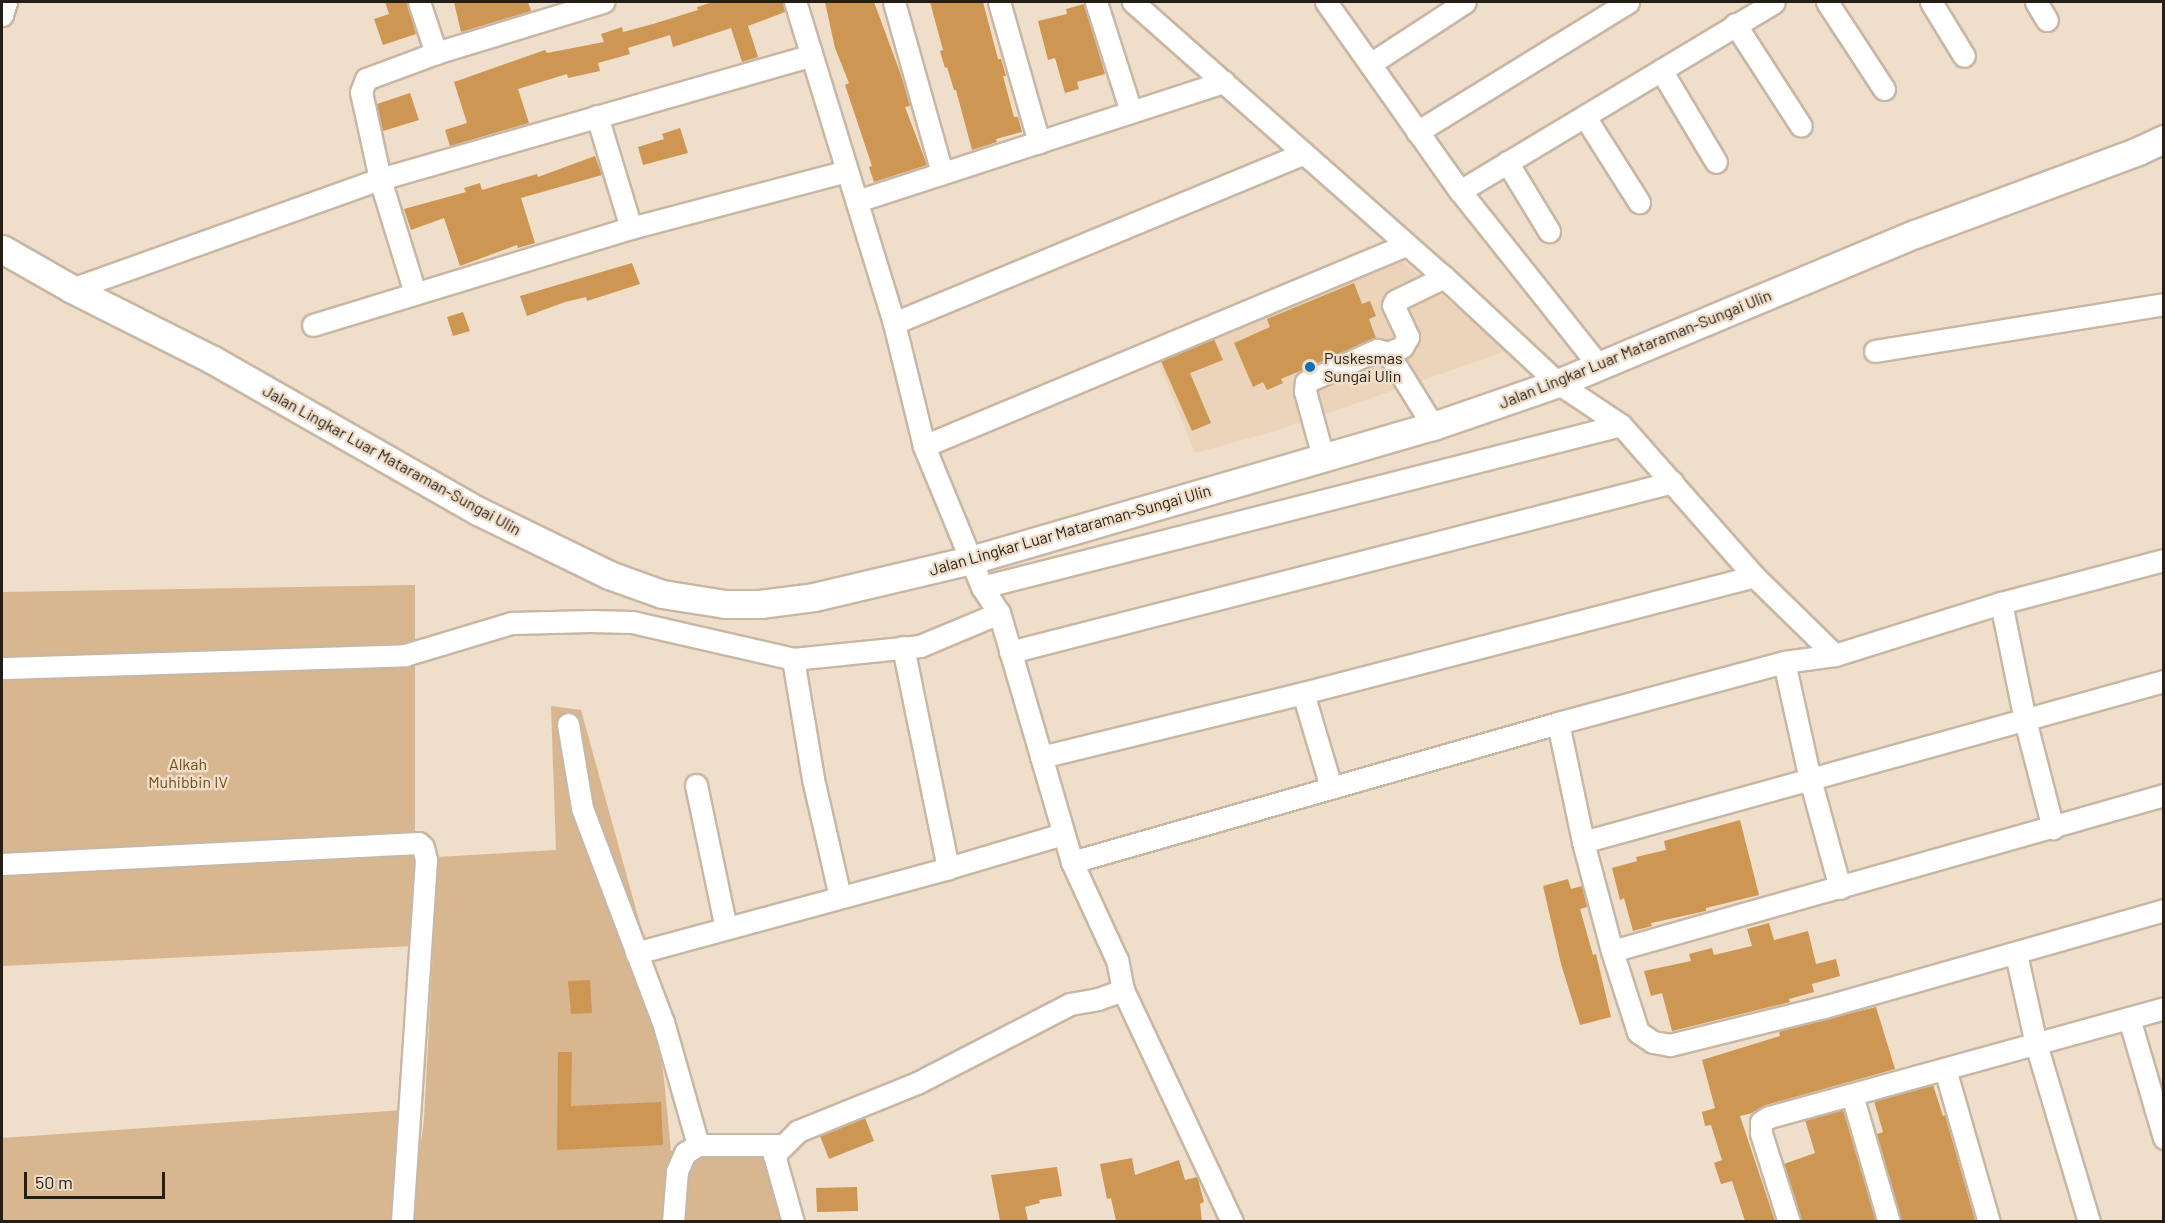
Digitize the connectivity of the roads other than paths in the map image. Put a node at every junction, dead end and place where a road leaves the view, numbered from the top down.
1 (6, 2) edge
2 (419, 2) edge
3 (603, 2) edge
4 (795, 2) edge
5 (894, 2) edge
6 (999, 2) edge
7 (1096, 2) edge
8 (1133, 2) edge
9 (1326, 2) edge
10 (1465, 2) edge
11 (1628, 2) edge
12 (1774, 2) edge
13 (1827, 2) edge
14 (1931, 2) edge
15 (2036, 2) edge
16 (550, 9) edge
17 (2, 15) edge
18 (2047, 20) dead end
19 (1735, 24) junction
20 (436, 53) junction
21 (812, 55) junction
22 (1964, 56) dead end
23 (1370, 64) junction
24 (1661, 70) junction
25 (1224, 82) junction
26 (1884, 89) dead end
27 (1131, 112) junction
28 (597, 116) junction
29 (1585, 117) junction
30 (1801, 126) dead end
31 (1417, 132) junction
32 (2163, 139) edge
33 (1039, 142) junction
34 (1303, 153) junction
35 (1507, 162) junction
36 (1716, 162) dead end
37 (846, 171) junction
38 (942, 173) junction
39 (380, 179) junction
40 (1460, 191) junction
41 (857, 201) junction
42 (1639, 202) dead end
43 (631, 228) junction
44 (1549, 231) dead end
45 (1406, 245) junction
46 (2, 249) edge
47 (1442, 275) junction
48 (72, 289) junction
49 (415, 293) junction
50 (2163, 304) edge
51 (894, 323) junction
52 (313, 325) dead end
53 (1875, 351) dead end
54 (1388, 353) junction
55 (1599, 366) junction
56 (1558, 383) junction
57 (1621, 425) junction
58 (1433, 426) junction
59 (924, 446) junction
60 (1323, 458) junction
61 (1673, 482) junction
62 (971, 560) junction
63 (2163, 560) edge
64 (1754, 576) junction
65 (982, 587) junction
66 (2001, 603) junction
67 (999, 613) junction
68 (903, 647) junction
69 (1010, 652) junction
70 (1835, 655) junction
71 (794, 659) junction
72 (1784, 662) junction
73 (2, 668) edge
74 (2163, 681) edge
75 (1303, 693) junction
76 (2025, 720) junction
77 (1558, 723) junction
78 (568, 724) dead end
79 (1041, 757) junction
80 (1810, 780) junction
81 (696, 785) dead end
82 (1331, 787) junction
83 (2163, 795) edge
84 (2053, 828) junction
85 (1064, 834) junction
86 (1583, 842) junction
87 (1072, 862) junction
88 (2, 864) edge
89 (948, 868) junction
90 (1840, 888) junction
91 (840, 897) junction
92 (2163, 910) edge
93 (726, 928) junction
94 (1612, 951) junction
95 (636, 953) junction
96 (2016, 954) junction
97 (1123, 990) junction
98 (2163, 1008) edge
99 (2129, 1018) junction
100 (2036, 1044) junction
101 (1945, 1069) junction
102 (1852, 1095) junction
103 (2163, 1138) edge
104 (698, 1145) junction
105 (782, 1145) junction
106 (402, 1221) edge
107 (673, 1221) edge
108 (793, 1221) edge
109 (1233, 1221) edge
110 (1789, 1221) edge
111 (1889, 1221) edge
112 (1989, 1221) edge
113 (2089, 1221) edge

1 - 17 street
2 - 20 street
3 - 16 street
4 - 21 street
5 - 38 street
6 - 33 street
7 - 27 street
8 - 25 street
9 - 23 street
10 - 23 street
11 - 31 street
12 - 19 street
13 - 26 street
14 - 22 street
15 - 18 street
16 - 20 street
19 - 24 street
19 - 30 street
20 - 39 street
21 - 28 street
21 - 37 street
23 - 31 street
24 - 29 street
24 - 36 street
25 - 27 street
25 - 34 street
27 - 33 street
28 - 39 street
28 - 43 street
29 - 35 street
29 - 42 street
31 - 40 street
32 - 55 main road, Jalan Lingkar Luar Mataraman-Sungai Ulin
33 - 38 street
34 - 45 street
34 - 51 street
35 - 40 street
35 - 44 street
37 - 41 street
37 - 43 street
38 - 41 street
39 - 48 street
39 - 49 street
40 - 55 street
41 - 51 street
43 - 49 street
45 - 47 street
45 - 59 street
46 - 48 main road, Jalan Lingkar Luar Mataraman-Sungai Ulin
47 - 54 street
47 - 56 street
48 - 62 main road, Jalan Lingkar Luar Mataraman-Sungai Ulin
49 - 52 street
50 - 53 street
51 - 59 street
54 - 58 street
54 - 60 street
55 - 56 main road, Jalan Lingkar Luar Mataraman-Sungai Ulin
56 - 57 street
56 - 58 main road, Jalan Lingkar Luar Mataraman-Sungai Ulin
57 - 61 street
57 - 65 street
58 - 60 main road, Jalan Lingkar Luar Mataraman-Sungai Ulin
59 - 62 street
60 - 62 main road, Jalan Lingkar Luar Mataraman-Sungai Ulin
61 - 64 street
61 - 69 street
62 - 65 street
63 - 66 street
64 - 70 street
64 - 75 street
65 - 67 street
66 - 70 street
66 - 76 street
67 - 68 street
67 - 69 street
68 - 71 street
68 - 89 street
69 - 79 street
70 - 72 street
71 - 73 street
71 - 91 street
72 - 77 street
72 - 80 street
74 - 76 street
75 - 79 street
75 - 82 street
76 - 80 street
76 - 84 street
77 - 82 street
77 - 86 street
78 - 95 street
79 - 85 street
80 - 86 street
80 - 90 street
81 - 93 street
82 - 87 street
83 - 84 street
84 - 90 street
85 - 87 street
85 - 89 street
86 - 94 street
87 - 97 street
88 - 106 street
89 - 91 street
90 - 94 street
91 - 93 street
92 - 96 street
93 - 95 street
94 - 96 street
95 - 104 street
96 - 100 street
97 - 105 street
97 - 109 street
98 - 99 street
99 - 100 street
99 - 103 street
100 - 101 street
100 - 113 street
101 - 102 street
101 - 112 street
102 - 110 street
102 - 111 street
104 - 105 street
104 - 107 street
105 - 108 street

